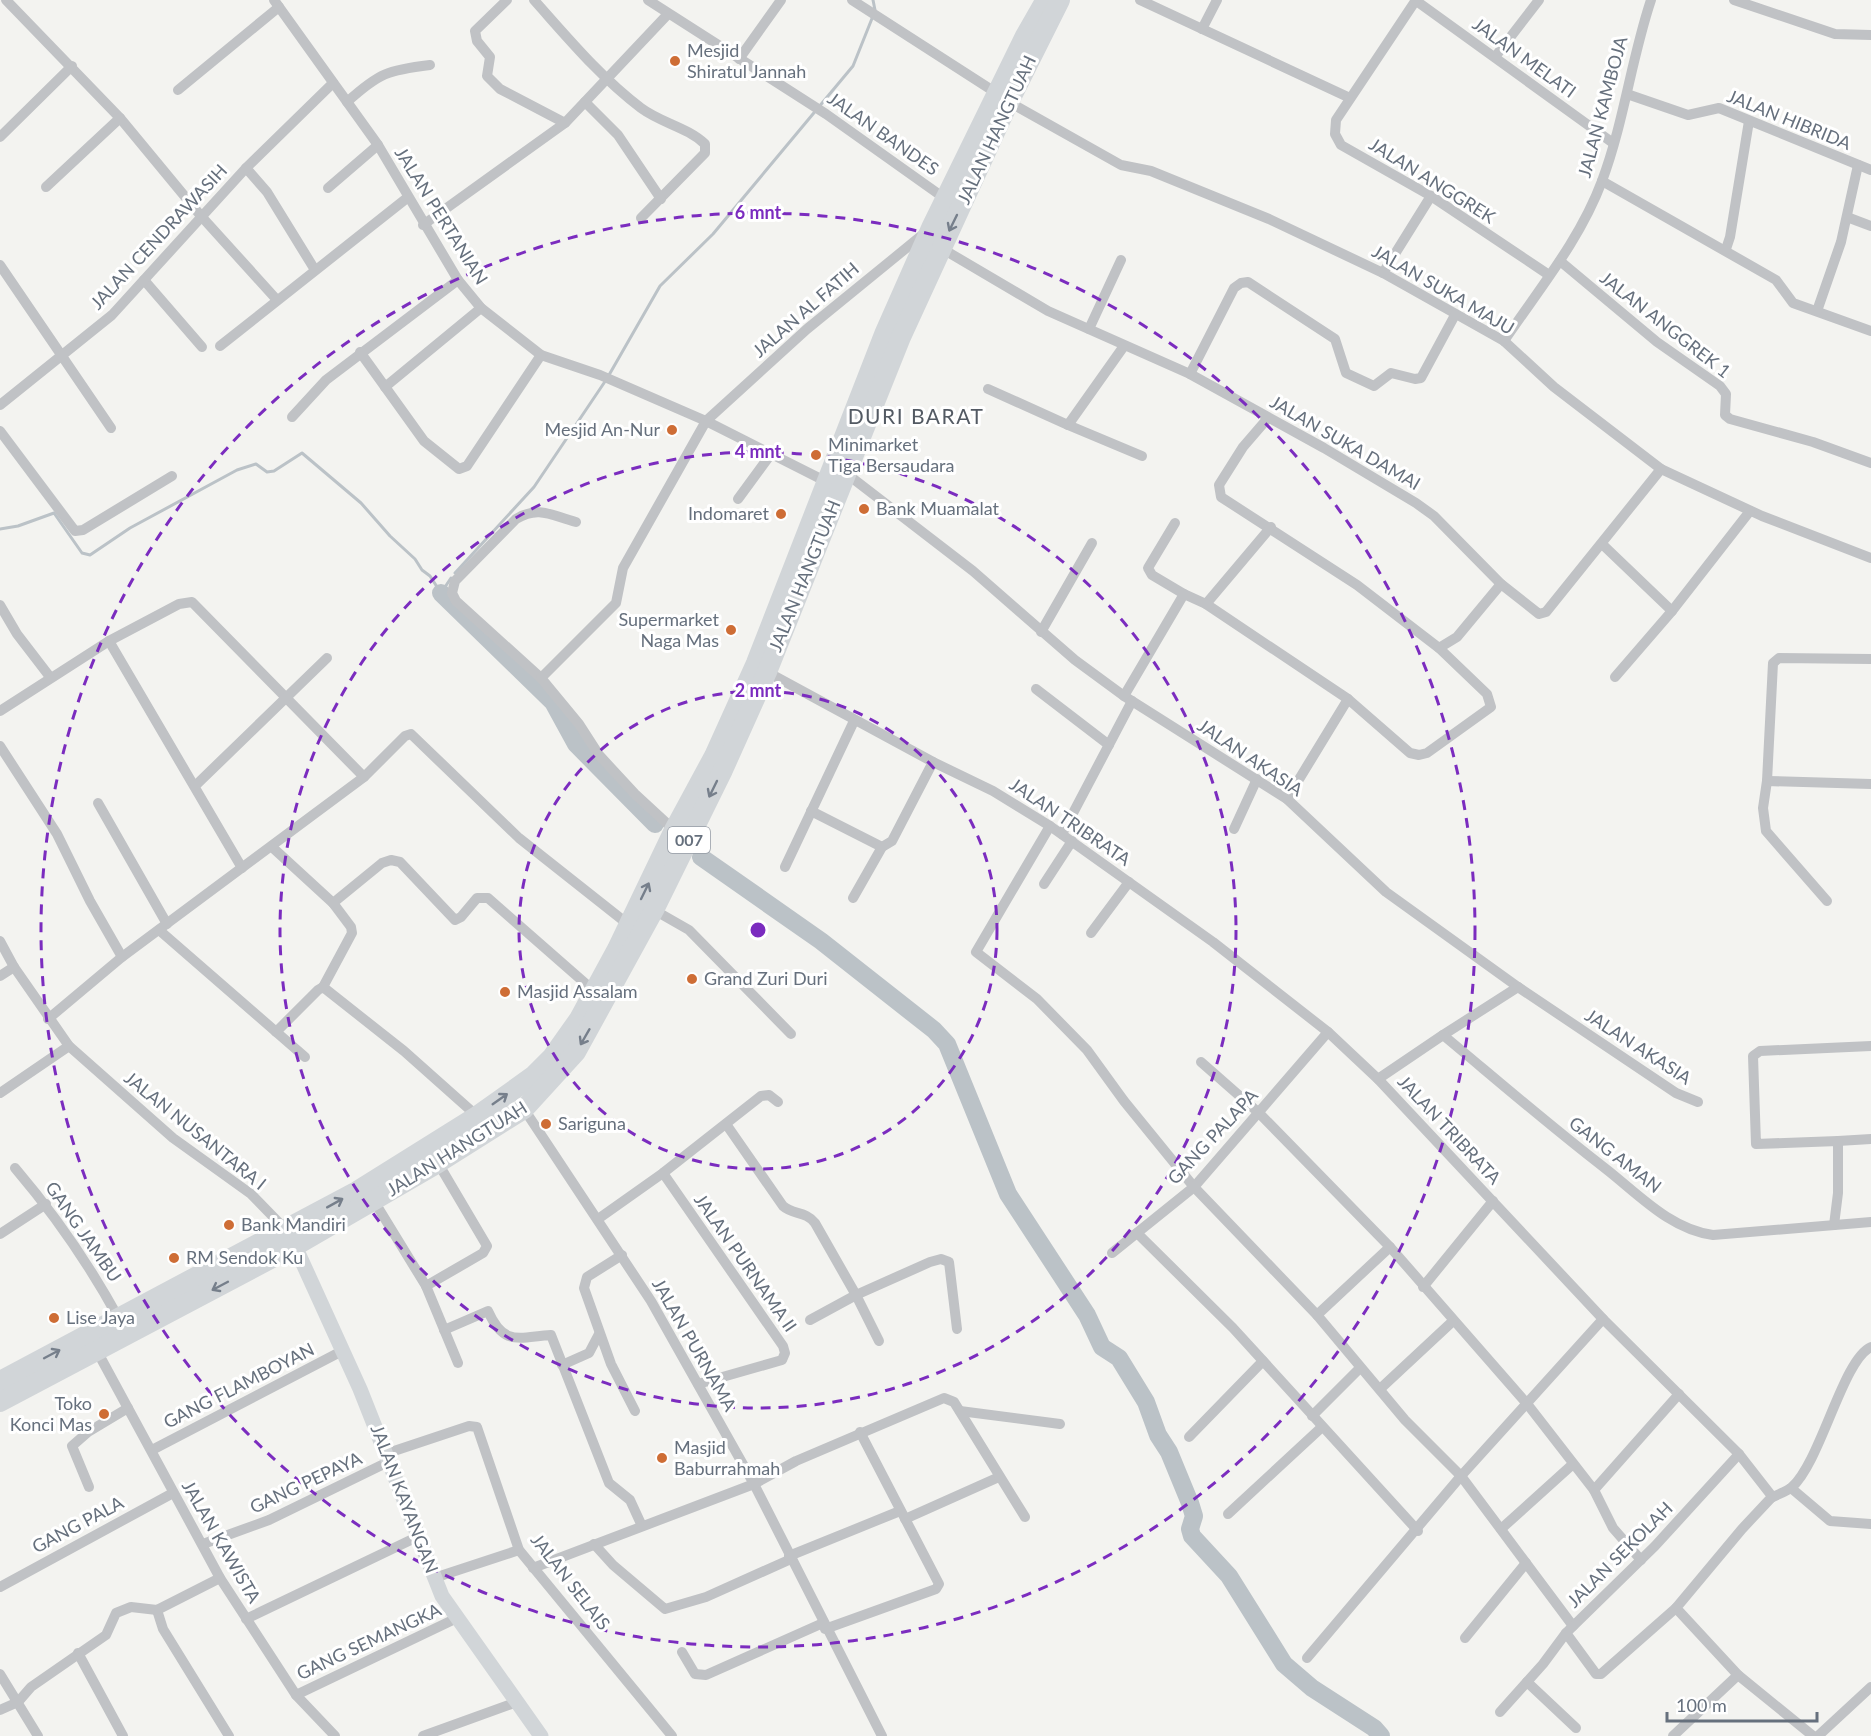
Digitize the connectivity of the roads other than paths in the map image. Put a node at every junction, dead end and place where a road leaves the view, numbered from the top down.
1 (6, 0) edge
2 (507, 0) edge
3 (534, 0) edge
4 (648, 0) edge
5 (781, 0) edge
6 (852, 0) edge
7 (1046, 0) edge
8 (1060, 0) edge
9 (1140, 0) edge
10 (1217, 0) edge
11 (1416, 0) edge
12 (1539, 0) edge
13 (1651, 0) edge
14 (1734, 0) edge
15 (278, 3) edge
16 (665, 8) edge
17 (1202, 28) junction
18 (1871, 34) edge
19 (1495, 57) junction
20 (739, 59) junction
21 (430, 65) dead end
22 (72, 66) junction
23 (608, 78) junction
24 (333, 83) junction
25 (178, 90) dead end
26 (1627, 94) junction
27 (1003, 98) junction
28 (1350, 98) junction
29 (347, 102) junction
30 (585, 102) junction
31 (120, 118) junction
32 (1749, 121) junction
33 (565, 123) junction
34 (0, 137) edge
35 (983, 143) junction
36 (1613, 143) junction
37 (378, 145) junction
38 (1858, 165) junction
39 (246, 168) junction
40 (1871, 170) edge
41 (1602, 181) junction
42 (46, 187) dead end
43 (328, 189) dead end
44 (1431, 196) junction
45 (407, 198) junction
46 (661, 199) junction
47 (947, 200) junction
48 (201, 216) junction
49 (1847, 217) junction
50 (641, 218) dead end
51 (423, 225) junction
52 (1871, 226) edge
53 (931, 228) junction
54 (940, 248) junction
55 (1725, 249) junction
56 (1121, 261) dead end
57 (1560, 261) junction
58 (0, 265) edge
59 (315, 270) junction
60 (1383, 273) junction
61 (1549, 275) junction
62 (144, 280) junction
63 (458, 280) junction
64 (276, 300) junction
65 (481, 308) junction
66 (1817, 311) junction
67 (1455, 315) junction
68 (1089, 329) junction
69 (1871, 330) edge
70 (1504, 340) junction
71 (220, 346) dead end
72 (1124, 346) junction
73 (202, 347) dead end
74 (360, 352) junction
75 (541, 354) junction
76 (63, 356) junction
77 (1190, 374) junction
78 (386, 387) junction
79 (988, 389) dead end
80 (0, 405) edge
81 (292, 417) dead end
82 (1268, 418) junction
83 (706, 421) junction
84 (1068, 424) junction
85 (111, 428) dead end
86 (0, 431) edge
87 (771, 454) junction
88 (1142, 456) dead end
89 (1871, 464) edge
90 (1661, 470) junction
91 (847, 474) junction
92 (172, 476) dead end
93 (827, 482) junction
94 (738, 499) dead end
95 (1750, 511) junction
96 (576, 522) dead end
97 (1175, 523) dead end
98 (1270, 527) junction
99 (1092, 543) dead end
100 (1602, 544) junction
101 (1871, 558) edge
102 (1502, 584) junction
103 (1184, 594) junction
104 (1206, 604) junction
105 (0, 605) edge
106 (1672, 611) junction
107 (1041, 632) junction
108 (109, 641) junction
109 (1439, 648) junction
110 (327, 658) dead end
111 (1871, 659) edge
112 (767, 672) junction
113 (1615, 676) dead end
114 (50, 677) junction
115 (541, 678) junction
116 (1036, 689) dead end
117 (286, 696) junction
118 (1128, 698) junction
119 (1348, 699) junction
120 (0, 711) edge
121 (854, 721) junction
122 (1109, 745) junction
123 (0, 746) edge
124 (933, 762) junction
125 (364, 777) junction
126 (1257, 780) junction
127 (1767, 781) junction
128 (1871, 784) edge
129 (195, 786) junction
130 (1287, 799) junction
131 (98, 803) dead end
132 (811, 811) junction
133 (1050, 826) junction
134 (1234, 829) dead end
135 (674, 830) junction
136 (1062, 834) junction
137 (1072, 841) junction
138 (272, 847) junction
139 (882, 847) junction
140 (785, 867) dead end
141 (242, 868) junction
142 (1129, 882) junction
143 (1044, 884) dead end
144 (853, 898) dead end
145 (1827, 901) dead end
146 (333, 903) junction
147 (654, 910) junction
148 (628, 925) junction
149 (163, 927) junction
150 (1091, 933) dead end
151 (0, 941) edge
152 (622, 952) junction
153 (122, 957) junction
154 (14, 967) junction
155 (0, 976) edge
156 (323, 987) junction
157 (1518, 987) junction
158 (594, 991) junction
159 (48, 1019) junction
160 (276, 1032) junction
161 (1328, 1032) junction
162 (791, 1034) dead end
163 (1443, 1035) junction
164 (69, 1046) junction
165 (1871, 1046) edge
166 (305, 1057) dead end
167 (1201, 1062) dead end
168 (1378, 1079) junction
169 (0, 1093) edge
170 (778, 1102) dead end
171 (1698, 1102) dead end
172 (524, 1109) junction
173 (1259, 1113) junction
174 (477, 1116) junction
175 (726, 1124) junction
176 (1871, 1139) edge
177 (1838, 1142) junction
178 (438, 1163) junction
179 (15, 1168) dead end
180 (663, 1173) junction
181 (1194, 1187) junction
182 (374, 1201) junction
183 (1493, 1201) junction
184 (46, 1204) junction
185 (598, 1219) junction
186 (1871, 1222) edge
187 (1834, 1225) junction
188 (1137, 1233) junction
189 (0, 1234) edge
190 (290, 1238) junction
191 (1390, 1247) junction
192 (1112, 1252) dead end
193 (622, 1255) junction
194 (426, 1286) junction
195 (1423, 1287) junction
196 (856, 1295) junction
197 (171, 1301) junction
198 (1317, 1315) junction
199 (119, 1319) junction
200 (1603, 1319) junction
201 (810, 1320) dead end
202 (1453, 1321) junction
203 (957, 1329) dead end
204 (444, 1330) junction
205 (599, 1334) junction
206 (879, 1341) dead end
207 (1871, 1347) edge
208 (97, 1351) junction
209 (342, 1351) junction
210 (1263, 1361) junction
211 (458, 1363) dead end
212 (562, 1365) junction
213 (1360, 1368) junction
214 (0, 1381) edge
215 (698, 1384) junction
216 (1380, 1389) junction
217 (1679, 1394) junction
218 (0, 1402) edge
219 (1528, 1405) junction
220 (128, 1408) junction
221 (635, 1411) dead end
222 (960, 1411) junction
223 (1312, 1416) junction
224 (1060, 1424) dead end
225 (1322, 1427) junction
226 (860, 1432) junction
227 (1190, 1437) dead end
228 (152, 1450) junction
229 (1739, 1455) junction
230 (386, 1458) junction
231 (1573, 1464) junction
232 (1461, 1476) junction
233 (999, 1477) junction
234 (754, 1484) junction
235 (89, 1486) dead end
236 (1791, 1488) junction
237 (1594, 1490) junction
238 (173, 1493) junction
239 (1771, 1498) junction
240 (1228, 1514) dead end
241 (903, 1515) junction
242 (1025, 1517) dead end
243 (1871, 1524) edge
244 (642, 1526) junction
245 (1501, 1529) junction
246 (1418, 1531) junction
247 (417, 1537) junction
248 (203, 1544) junction
249 (594, 1544) junction
250 (519, 1550) junction
251 (790, 1558) junction
252 (1641, 1560) junction
253 (1526, 1563) junction
254 (533, 1568) junction
255 (220, 1578) junction
256 (434, 1578) junction
257 (0, 1587) edge
258 (1676, 1608) junction
259 (157, 1610) junction
260 (457, 1618) junction
261 (246, 1619) junction
262 (824, 1626) junction
263 (1570, 1629) junction
264 (1465, 1638) dead end
265 (682, 1652) dead end
266 (78, 1653) junction
267 (1307, 1658) dead end
268 (0, 1674) edge
269 (1738, 1675) junction
270 (1527, 1682) junction
271 (1871, 1688) edge
272 (296, 1695) junction
273 (18, 1702) junction
274 (517, 1702) junction
275 (0, 1710) edge
276 (1500, 1712) dead end
277 (1576, 1728) dead end
278 (669, 1733) edge
279 (432, 1735) edge
280 (39, 1736) edge
281 (123, 1736) edge
282 (229, 1736) edge
283 (335, 1736) edge
284 (541, 1736) edge
285 (882, 1736) edge
286 (1673, 1736) edge
287 (1813, 1736) edge
288 (1818, 1736) edge

1 - 22 street
2 - 33 street
3 - 23 street
4 - 16 street, JALAN BANDES
5 - 20 street
6 - 27 street, JALAN SUKA MAJU
7 - 27 highway, JALAN HANGTUAH / 007
8 - 27 highway, JALAN HANGTUAH / 007
9 - 17 street
10 - 17 street
11 - 19 street, JALAN MELATI
11 - 28 street, JALAN ANGGREK
12 - 19 street
13 - 26 street, JALAN KAMBOJA
14 - 18 street
15 - 24 street, JALAN PERTANIAN
15 - 25 street
16 - 20 street, JALAN BANDES
16 - 23 street
17 - 28 street
19 - 36 street, JALAN MELATI
20 - 47 street, JALAN BANDES
21 - 29 street
22 - 31 street
22 - 34 street
23 - 30 street
23 - 46 street
24 - 29 street, JALAN PERTANIAN
24 - 39 street, JALAN CENDRAWASIH
26 - 32 street, JALAN HIBRIDA
26 - 36 street, JALAN KAMBOJA
27 - 35 highway, JALAN HANGTUAH / 007
27 - 60 street, JALAN SUKA MAJU
28 - 44 street, JALAN ANGGREK
29 - 37 street, JALAN PERTANIAN
30 - 33 street
30 - 46 street
31 - 42 street
31 - 48 street
32 - 38 street, JALAN HIBRIDA
32 - 55 street
33 - 51 street
35 - 47 highway, JALAN HANGTUAH / 007
35 -> 54 highway, JALAN HANGTUAH / 007
36 - 41 street, JALAN KAMBOJA
37 - 43 street
37 - 45 street, JALAN PERTANIAN
38 - 40 street, JALAN HIBRIDA
38 - 49 street
39 - 48 street, JALAN CENDRAWASIH
39 - 59 street
41 - 55 street
41 - 57 street, JALAN KAMBOJA
44 - 60 street
44 - 61 street, JALAN ANGGREK
45 - 51 street, JALAN PERTANIAN
45 - 59 street
46 - 50 street
47 - 53 highway, JALAN HANGTUAH / 007
48 - 62 street, JALAN CENDRAWASIH
48 - 64 street
49 - 52 street
49 - 66 street
51 - 63 street, JALAN PERTANIAN
53 - 83 street, JALAN AL FATIH
53 - 93 highway, JALAN HANGTUAH / 007
54 - 68 street, JALAN SUKA DAMAI
54 - 91 highway, JALAN HANGTUAH / 007
55 - 66 street
56 - 68 street
57 - 61 street, JALAN KAMBOJA
57 - 89 street, JALAN ANGGREK 1
58 - 76 street
59 - 64 street
60 - 67 street, JALAN SUKA MAJU
61 - 70 street, JALAN KAMBOJA
62 - 73 street
62 - 76 street, JALAN CENDRAWASIH
63 - 65 street, JALAN PERTANIAN
63 - 74 street
64 - 71 street
65 - 75 street, JALAN PERTANIAN
65 - 78 street
66 - 69 street
67 - 70 street, JALAN SUKA MAJU
67 - 77 street
68 - 72 street, JALAN SUKA DAMAI
70 - 90 street, JALAN SUKA MAJU
72 - 77 street, JALAN SUKA DAMAI
72 - 84 street
74 - 78 street
74 - 81 street
75 - 78 street
75 - 83 street, JALAN PERTANIAN
76 - 80 street, JALAN CENDRAWASIH
76 - 85 street
77 - 82 street, JALAN SUKA DAMAI
79 - 84 street
82 - 98 street
82 - 102 street, JALAN SUKA DAMAI
83 - 87 street, JALAN PERTANIAN
83 - 115 street, JALAN AL FATIH
84 - 88 street
86 - 92 street
87 - 93 street, JALAN PERTANIAN
87 - 94 street
90 - 95 street, JALAN SUKA MAJU
90 - 100 street, JALAN SUKA DAMAI
91 - 107 street, JALAN AKASIA
91 - 112 highway, JALAN HANGTUAH / 007
93 - 135 highway, JALAN HANGTUAH / 007
95 - 101 street, JALAN SUKA MAJU
95 - 106 street
96 - 115 street
97 - 103 street
98 - 104 street
98 - 109 street
99 - 107 street
100 - 102 street, JALAN SUKA DAMAI
100 - 106 street
102 - 109 street
103 - 104 street
103 - 118 street
104 - 119 street
105 - 114 street
106 - 113 street
107 - 118 street, JALAN AKASIA
108 - 114 street
108 - 117 street
108 - 129 street
109 - 119 street
110 - 117 street
111 - 127 street
112 - 121 street, JALAN TRIBRATA
112 -> 147 highway, JALAN HANGTUAH / 007
114 - 120 street
115 - 135 street
116 - 122 street
117 - 125 street
117 - 129 street
118 - 122 street
118 - 126 street, JALAN AKASIA
119 - 130 street
121 - 124 street, JALAN TRIBRATA
121 - 132 street
122 - 136 street
123 - 153 street
124 - 133 street, JALAN TRIBRATA
124 - 139 street
125 - 138 street
125 - 148 street
126 - 130 street, JALAN AKASIA
126 - 134 street
127 - 128 street
127 - 145 street
129 - 141 street
130 - 157 street, JALAN AKASIA
131 - 149 street
132 - 139 street
132 - 140 street
133 - 136 street, JALAN TRIBRATA
133 - 181 street
148 -> 135 highway, JALAN HANGTUAH / 007
136 - 137 street, JALAN TRIBRATA
137 - 142 street, JALAN TRIBRATA
137 - 143 street
138 - 141 street
138 - 146 street
139 - 144 street
141 - 149 street
142 - 150 street
142 - 161 street, JALAN TRIBRATA
146 - 156 street
146 - 158 street
147 - 152 highway, JALAN HANGTUAH / 007
147 - 162 street
148 - 152 highway, JALAN HANGTUAH / 007
149 - 153 street
149 - 160 street
151 - 154 street, JALAN NUSANTARA I
152 - 158 highway, JALAN HANGTUAH / 007
152 -> 172 highway, JALAN HANGTUAH / 007
153 - 159 street
154 - 155 street
154 - 159 street, JALAN NUSANTARA I
156 - 160 street
156 - 174 street
157 - 163 street
157 - 171 street, JALAN AKASIA
174 -> 158 highway, JALAN HANGTUAH / 007
159 - 164 street, JALAN NUSANTARA I
160 - 166 street
161 - 168 street, JALAN TRIBRATA
161 - 173 street, GANG PALAPA
163 - 168 street
163 - 187 street, GANG AMAN
164 - 169 street
164 - 190 street, JALAN NUSANTARA I
165 - 177 street
167 - 173 street
168 - 183 street, JALAN TRIBRATA
170 - 175 street
172 - 178 highway, JALAN HANGTUAH / 007
172 - 185 street, JALAN PURNAMA
173 - 181 street, GANG PALAPA
173 - 191 street
190 -> 174 highway, JALAN HANGTUAH / 007
175 - 180 street
175 - 196 street
176 - 177 street
177 - 187 street
178 - 182 highway, JALAN HANGTUAH / 007
178 - 194 street
179 - 184 street, GANG JAMBU
180 - 185 street
180 - 215 street, JALAN PURNAMA II
181 - 188 street, GANG PALAPA
181 - 198 street
182 - 190 highway, JALAN HANGTUAH / 007
182 - 194 street
183 - 195 street
183 - 200 street, JALAN TRIBRATA
184 - 189 street
184 - 199 street, GANG JAMBU
185 - 193 street, JALAN PURNAMA
186 - 187 street, GANG AMAN
188 - 192 street, GANG PALAPA
188 - 210 street
190 - 197 highway, JALAN HANGTUAH / 007
190 - 209 street, JALAN KAYANGAN
191 - 195 street
191 - 198 street
193 - 205 street
193 - 215 street, JALAN PURNAMA
194 - 204 street
195 - 202 street
196 - 201 street
196 - 203 street
196 - 206 street
197 - 199 highway, JALAN HANGTUAH / 007
197 - 208 highway, JALAN HANGTUAH / 007
198 - 213 street
214 -> 199 highway, JALAN HANGTUAH / 007
200 - 217 street, JALAN TRIBRATA
200 - 219 street
202 - 216 street
202 - 219 street
204 - 211 street
204 - 212 street
205 - 212 street
205 - 221 street
207 - 236 street
208 - 218 highway, JALAN HANGTUAH / 007
208 - 220 street, JALAN KAWISTA
209 - 228 street, GANG FLAMBOYAN
209 - 230 street, JALAN KAYANGAN
210 - 223 street
210 - 227 street
212 - 244 street
213 - 216 street
213 - 223 street
215 - 234 street, JALAN PURNAMA
216 - 232 street
217 - 229 street, JALAN TRIBRATA
217 - 237 street
219 - 231 street
219 - 232 street
220 - 228 street, JALAN KAWISTA
220 - 235 street
222 - 224 street
222 - 226 street
222 - 233 street
223 - 225 street
225 - 240 street
225 - 246 street
226 - 234 street
226 - 241 street
228 - 238 street, JALAN KAWISTA
229 - 239 street, JALAN TRIBRATA
229 - 252 street, JALAN SEKOLAH
230 - 247 street, JALAN KAYANGAN
230 - 248 street, GANG PEPAYA
230 - 250 street, JALAN SELAIS
231 - 237 street
231 - 245 street
232 - 245 street
232 - 246 street
233 - 241 street
233 - 242 street
234 - 244 street
234 - 251 street, JALAN PURNAMA
236 - 239 street
236 - 243 street
237 - 252 street
238 - 248 street, JALAN KAWISTA
238 - 257 street, GANG PALA
239 - 258 street
241 - 251 street
241 - 262 street
244 - 249 street
245 - 253 street
246 - 267 street
247 - 256 street, JALAN KAYANGAN
247 - 261 street
248 - 255 street, JALAN KAWISTA
249 - 251 street
249 - 254 street
250 - 254 street, JALAN SELAIS
250 - 256 street
251 - 262 street, JALAN PURNAMA
252 - 263 street, JALAN SEKOLAH
253 - 263 street
253 - 264 street
254 - 278 street, JALAN SELAIS
255 - 259 street
255 - 261 street, JALAN KAWISTA
256 - 260 street, JALAN KAYANGAN
258 - 263 street
258 - 269 street
259 - 266 street
259 - 282 street
260 - 272 street, GANG SEMANGKA
260 - 274 street, JALAN KAYANGAN
261 - 272 street, JALAN KAWISTA
262 - 265 street
262 - 285 street, JALAN PURNAMA
263 - 270 street, JALAN SEKOLAH
266 - 273 street
266 - 281 street
268 - 273 street
269 - 286 street
269 - 287 street
270 - 276 street, JALAN SEKOLAH
270 - 277 street
271 - 288 street
272 - 283 street, JALAN KAWISTA
273 - 275 street
273 - 280 street
274 - 279 street
274 - 284 street, JALAN KAYANGAN

